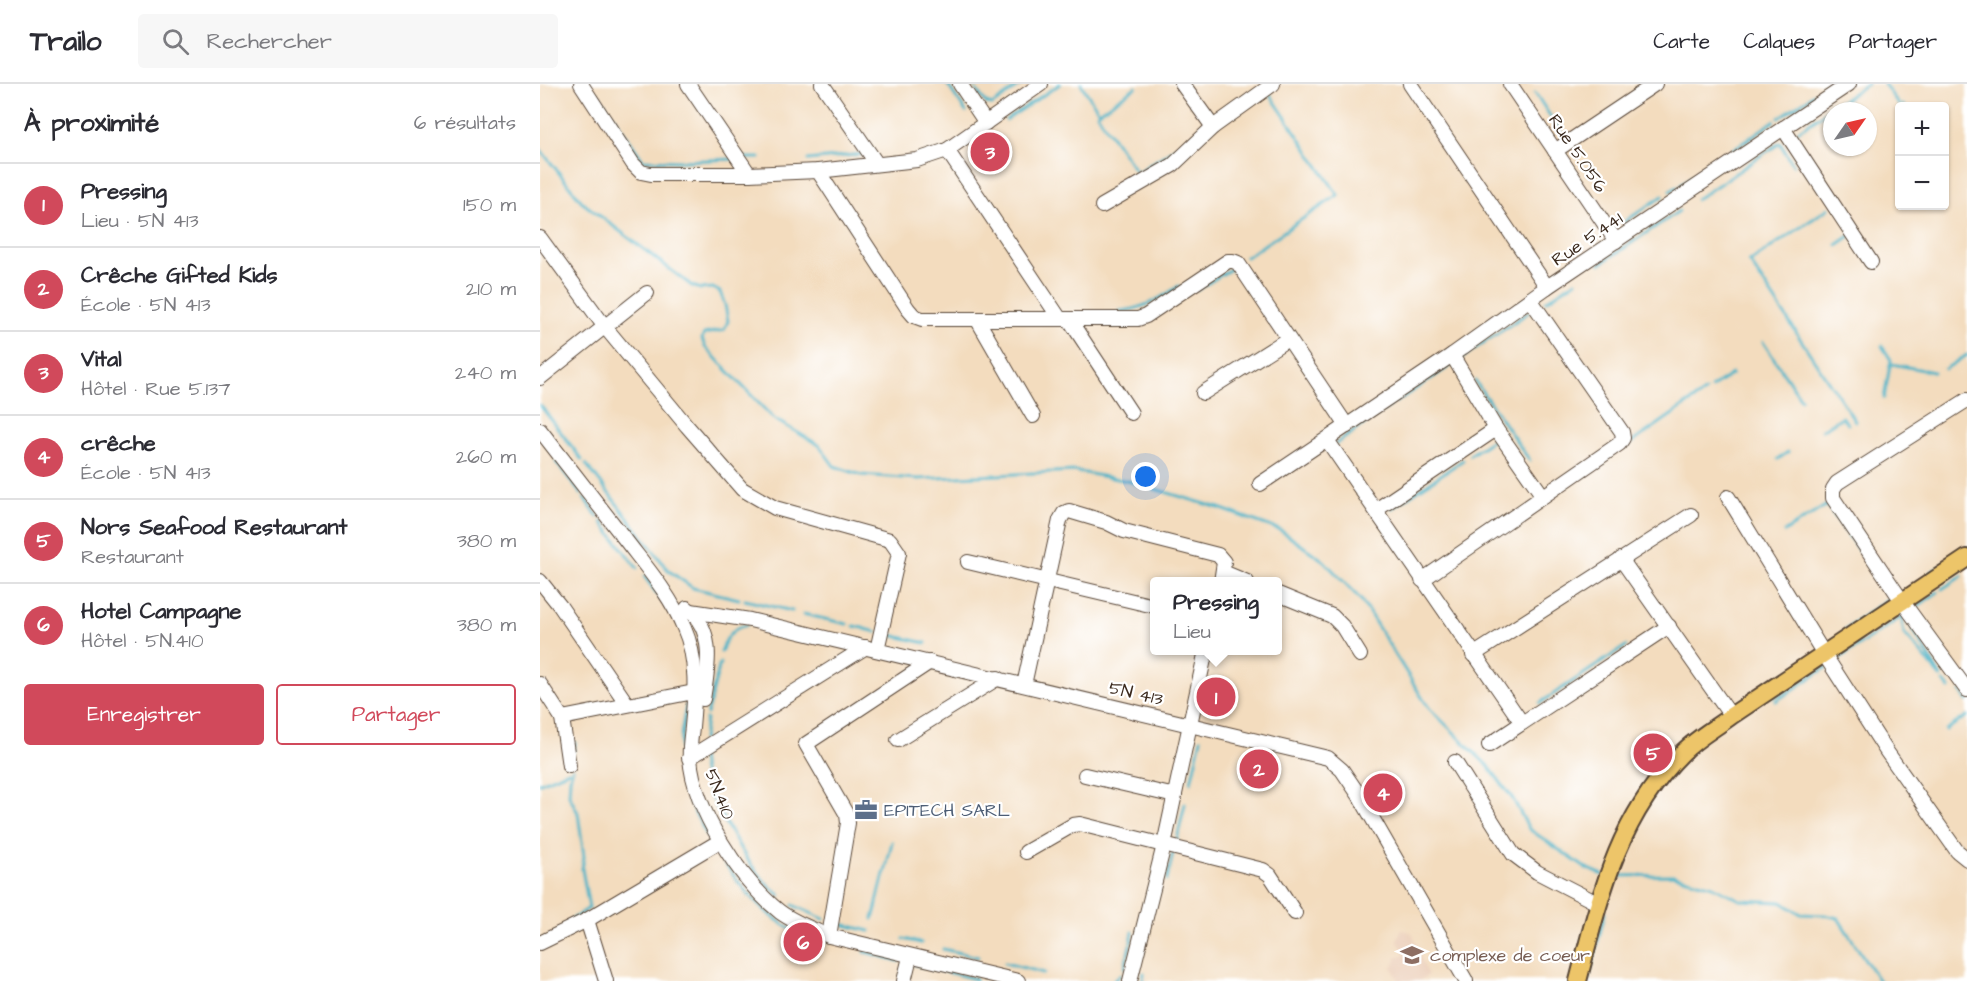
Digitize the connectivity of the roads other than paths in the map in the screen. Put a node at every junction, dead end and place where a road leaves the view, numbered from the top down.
1 (599, 84) edge
2 (688, 84) edge
3 (822, 84) edge
4 (960, 84) edge
5 (1041, 84) edge
6 (1182, 84) edge
7 (1273, 84) edge
8 (1410, 84) edge
9 (1510, 84) edge
10 (1849, 84) edge
11 (1650, 85) edge
12 (584, 88) edge
13 (986, 123) junction
14 (1213, 127) junction
15 (1784, 128) junction
16 (947, 150) junction
17 (1555, 152) junction
18 (877, 164) junction
19 (818, 171) junction
20 (749, 174) junction
21 (1102, 206) dead end
22 (540, 238) edge
23 (1616, 242) junction
24 (1871, 262) dead end
25 (1547, 286) junction
26 (647, 293) dead end
27 (1530, 299) junction
28 (977, 319) junction
29 (1065, 319) junction
30 (605, 327) junction
31 (1288, 339) junction
32 (1452, 355) junction
33 (540, 378) edge
34 (1203, 393) dead end
35 (1967, 400) edge
36 (1131, 413) dead end
37 (1033, 416) dead end
38 (1347, 426) junction
39 (1496, 429) junction
40 (540, 430) edge
41 (1327, 440) junction
42 (1260, 484) dead end
43 (1543, 496) junction
44 (1728, 496) dead end
45 (1376, 510) junction
46 (1691, 515) dead end
47 (1967, 558) edge
48 (1621, 559) junction
49 (968, 562) dead end
50 (1222, 577) edge
51 (1422, 580) junction
52 (540, 581) edge
53 (1047, 581) junction
54 (1282, 596) edge
55 (1902, 602) junction
56 (1150, 605) edge
57 (685, 614) junction
58 (1669, 626) junction
59 (872, 649) junction
60 (1824, 654) junction
61 (1205, 655) edge
62 (1473, 655) junction
63 (1360, 656) dead end
64 (930, 662) junction
65 (998, 678) junction
66 (540, 684) edge
67 (1024, 685) junction
68 (1967, 690) edge
69 (699, 692) junction
70 (627, 704) junction
71 (1731, 716) junction
72 (562, 718) junction
73 (1522, 723) junction
74 (1191, 724) junction
75 (898, 740) dead end
76 (1489, 745) dead end
77 (690, 753) junction
78 (1455, 762) dead end
79 (569, 766) dead end
80 (1085, 775) dead end
81 (1175, 796) junction
82 (720, 841) junction
83 (1164, 845) junction
84 (1026, 852) dead end
85 (1967, 859) edge
86 (1599, 904) junction
87 (1294, 913) dead end
88 (587, 920) junction
89 (829, 936) junction
90 (540, 943) edge
91 (910, 957) junction
92 (606, 981) edge
93 (904, 981) edge
94 (1018, 981) edge
95 (1130, 981) edge
96 (1466, 981) edge
97 (1578, 981) edge

1 - 12 street
2 - 20 street
3 - 18 street
4 - 13 street
5 - 13 street
6 - 14 street
7 - 14 street
8 - 25 street
9 - 17 street, Rue 5.056
10 - 15 street, Rue 5.441
11 - 17 street
12 - 20 street
13 - 16 street
14 - 21 street
15 - 23 street, Rue 5.441
15 - 24 street
16 - 18 street
16 - 29 street
17 - 23 street, Rue 5.056
18 - 19 street
19 - 20 street
19 - 28 street
22 - 30 street
23 - 25 street, Rue 5.441
25 - 27 street, Rue 5.441
26 - 30 street
27 - 32 street, Rue 5.441
27 - 43 street
28 - 29 street
28 - 37 street
29 - 31 street
29 - 36 street
30 - 33 street
30 - 59 street
31 - 34 street
31 - 38 street
32 - 38 street, Rue 5.441
32 - 39 street
35 - 55 street
38 - 41 street, Rue 5.441
39 - 43 street
39 - 45 street
40 - 57 street, 5N.410
41 - 42 street, Rue 5.441
41 - 45 street
43 - 51 street
44 - 60 street
45 - 51 street
46 - 48 street
47 - 55 main road
48 - 58 street
48 - 62 street
49 - 53 street
50 - 53 street
51 - 62 street
52 - 70 street
53 - 56 street
53 - 67 street
54 - 63 street
55 - 60 main road
55 - 68 street
57 - 59 street, 5N 413
57 - 69 street, 5N.410
58 - 71 street
58 - 73 street
59 - 64 street, 5N 413
59 - 77 street
60 - 71 main road
60 - 85 street
61 - 74 street
62 - 73 street
64 - 65 street, 5N 413
64 - 89 street
65 - 67 street, 5N 413
65 - 75 street
66 - 72 street
67 - 74 street, 5N 413
69 - 70 street
69 - 77 street, 5N.410
70 - 72 street
71 - 86 main road
72 - 79 street
73 - 76 street
74 - 81 street
74 - 96 street, 5N 413
77 - 82 street, 5N.410
78 - 86 street
80 - 81 street
81 - 83 street
82 - 88 street
82 - 89 street, 5N.410
83 - 84 street
83 - 87 street
83 - 95 street
86 - 97 main road
88 - 90 street
88 - 92 street
89 - 91 street, 5N.410
91 - 93 street
91 - 94 street, 5N.410

